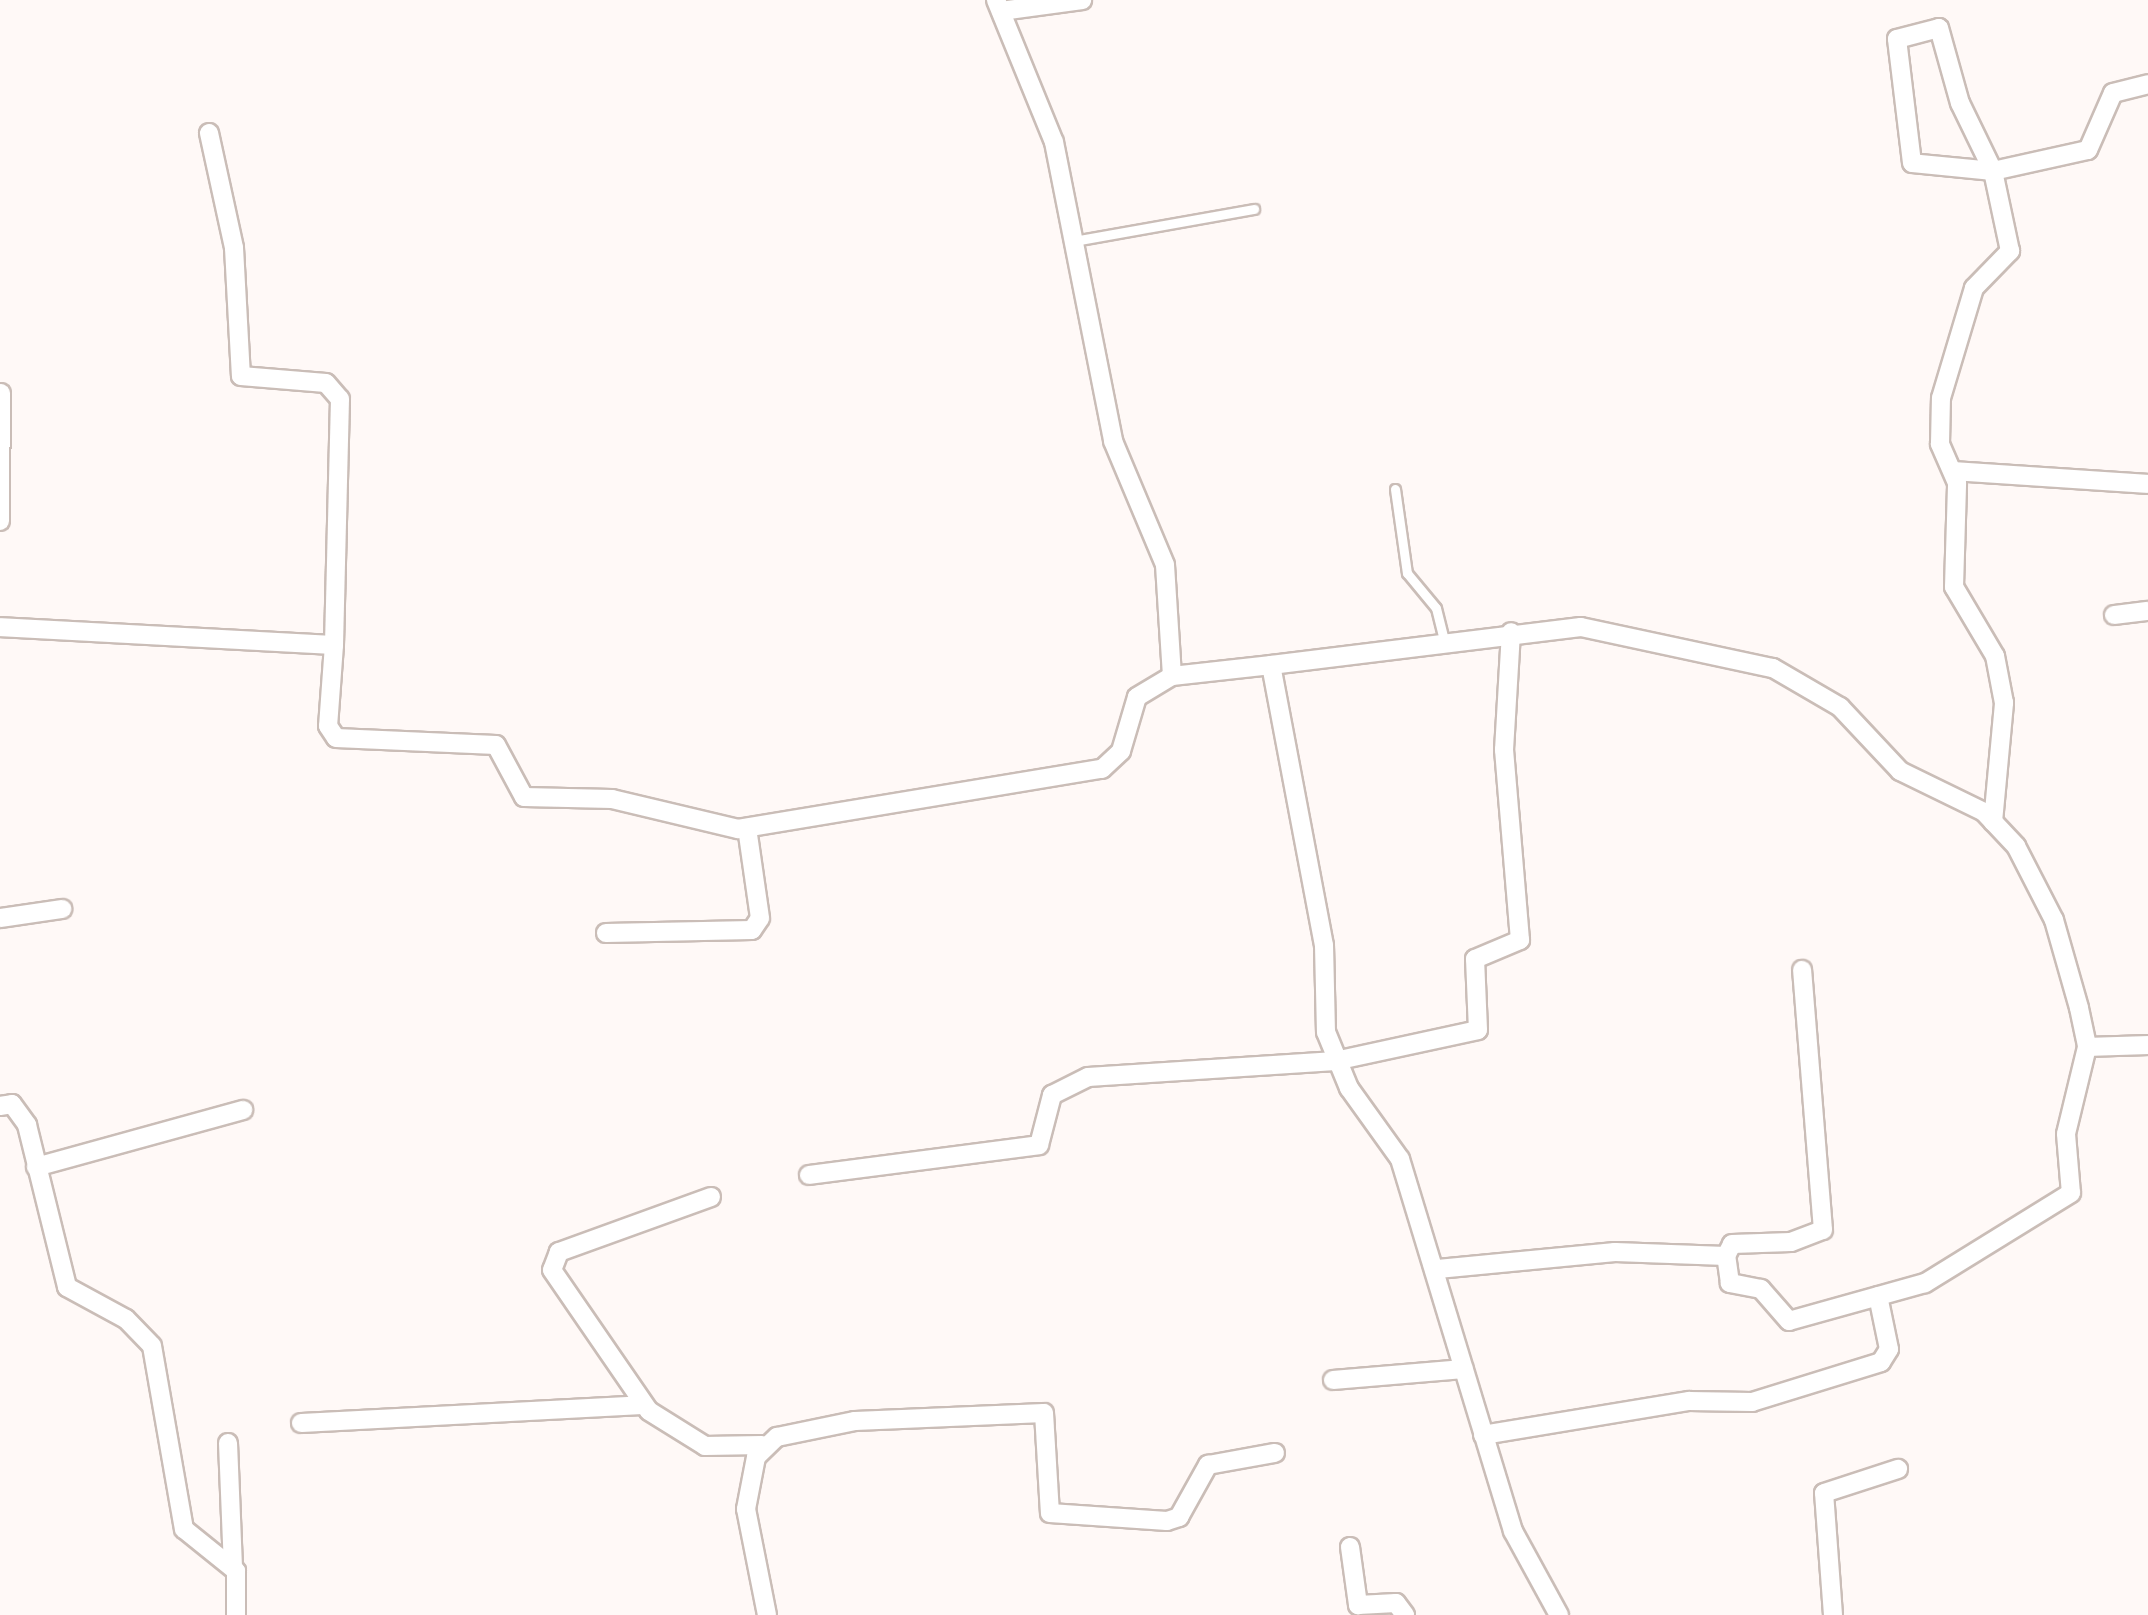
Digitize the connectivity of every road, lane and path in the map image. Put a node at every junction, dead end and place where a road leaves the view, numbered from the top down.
1 (1082, 0) edge
2 (999, 5) edge
3 (2148, 84) edge
4 (208, 133) dead end
5 (1993, 171) junction
6 (1254, 209) dead end
7 (1074, 241) junction
8 (1, 394) edge
9 (1954, 471) junction
10 (2148, 484) edge
11 (1395, 490) dead end
12 (0, 521) edge
13 (2148, 611) edge
14 (2114, 615) dead end
15 (0, 627) edge
16 (1511, 632) junction
17 (1444, 640) junction
18 (334, 645) junction
19 (1271, 665) junction
20 (1172, 676) junction
21 (1993, 822) junction
22 (747, 828) junction
23 (62, 909) dead end
24 (0, 918) edge
25 (606, 933) dead end
26 (1802, 970) dead end
27 (2148, 1044) edge
28 (2087, 1048) junction
29 (1335, 1061) junction
30 (0, 1106) edge
31 (243, 1110) dead end
32 (36, 1168) junction
33 (809, 1175) dead end
34 (711, 1197) dead end
35 (1726, 1256) junction
36 (1438, 1269) junction
37 (1878, 1296) junction
38 (1464, 1369) junction
39 (1333, 1380) dead end
40 (643, 1405) junction
41 (301, 1423) dead end
42 (1483, 1435) junction
43 (228, 1443) dead end
44 (762, 1446) junction
45 (1275, 1453) dead end
46 (1898, 1469) dead end
47 (1350, 1547) dead end
48 (234, 1567) junction
49 (236, 1615) edge
50 (768, 1615) edge
51 (1405, 1615) edge
52 (1559, 1615) edge
53 (1833, 1615) edge

1 - 2 street
2 - 7 street
3 - 5 street
4 - 18 street
5 - 5 street
5 - 9 street
6 - 7 lane
7 - 20 street
8 - 12 street
9 - 10 street
9 - 21 street
11 - 17 lane
13 - 14 street
15 - 18 street
16 - 17 street
16 - 21 street
16 - 29 street
17 - 19 street
18 - 22 street
19 - 20 street
19 - 29 street
20 - 22 street
21 - 28 street
22 - 25 street
23 - 24 street
26 - 35 street
27 - 28 street
28 - 37 street
29 - 33 street
29 - 36 street
30 - 32 street
31 - 32 street
32 - 48 street
34 - 40 street
35 - 36 street
35 - 37 street
36 - 38 street
37 - 42 street
38 - 39 street
38 - 42 street
40 - 41 street
40 - 44 street
42 - 52 street
43 - 48 street
44 - 45 street
44 - 50 street
46 - 53 street
47 - 51 street
48 - 49 street

